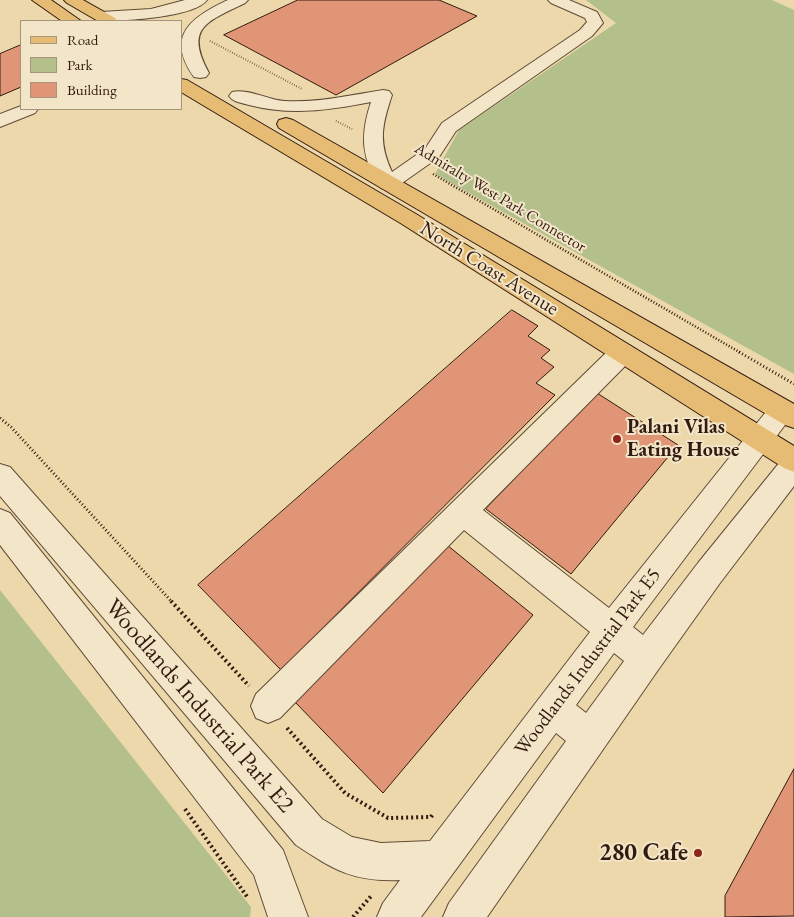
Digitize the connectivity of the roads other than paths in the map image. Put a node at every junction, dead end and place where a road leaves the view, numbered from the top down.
1 (40, 0) edge
2 (72, 0) edge
3 (199, 0) edge
4 (240, 0) edge
5 (556, 0) edge
6 (105, 19) edge
7 (71, 20) edge
8 (182, 63) edge
9 (212, 85) edge
10 (20, 102) edge
11 (27, 110) edge
12 (0, 112) edge
13 (0, 121) edge
14 (388, 184) junction
15 (622, 353) junction
16 (788, 414) edge
17 (760, 439) junction
18 (794, 460) edge
19 (794, 465) edge
20 (0, 476) edge
21 (462, 511) junction
22 (0, 522) edge
23 (612, 629) junction
24 (646, 658) junction
25 (268, 706) road end
26 (553, 707) junction
27 (589, 739) junction
28 (439, 860) junction
29 (288, 917) edge
30 (397, 917) edge
31 (463, 917) edge

1 - 7 main road
2 - 6 main road
3 - 6 street
4 - 9 street
5 - 14 street
8 - 9 main road, North Coast Avenue
9 - 14 main road, North Coast Avenue
9 - 14 street
9 - 15 main road, North Coast Avenue
10 - 12 street
11 - 13 street
14 - 16 main road, North Coast Avenue
15 - 17 main road, North Coast Avenue
15 - 21 street
16 - 17 street, Woodlands Industrial Park E5
17 - 18 main road, North Coast Avenue
17 - 23 street, Woodlands Industrial Park E5
19 - 24 street
20 - 28 street, Woodlands Industrial Park E2
21 - 23 street
21 - 25 street
22 - 29 street, Woodlands Industrial Park E2
23 - 24 street
23 - 26 street, Woodlands Industrial Park E5
24 - 27 street
26 - 27 street
26 - 28 street, Woodlands Industrial Park E5
27 - 31 street
28 - 30 street, Woodlands Industrial Park E5

